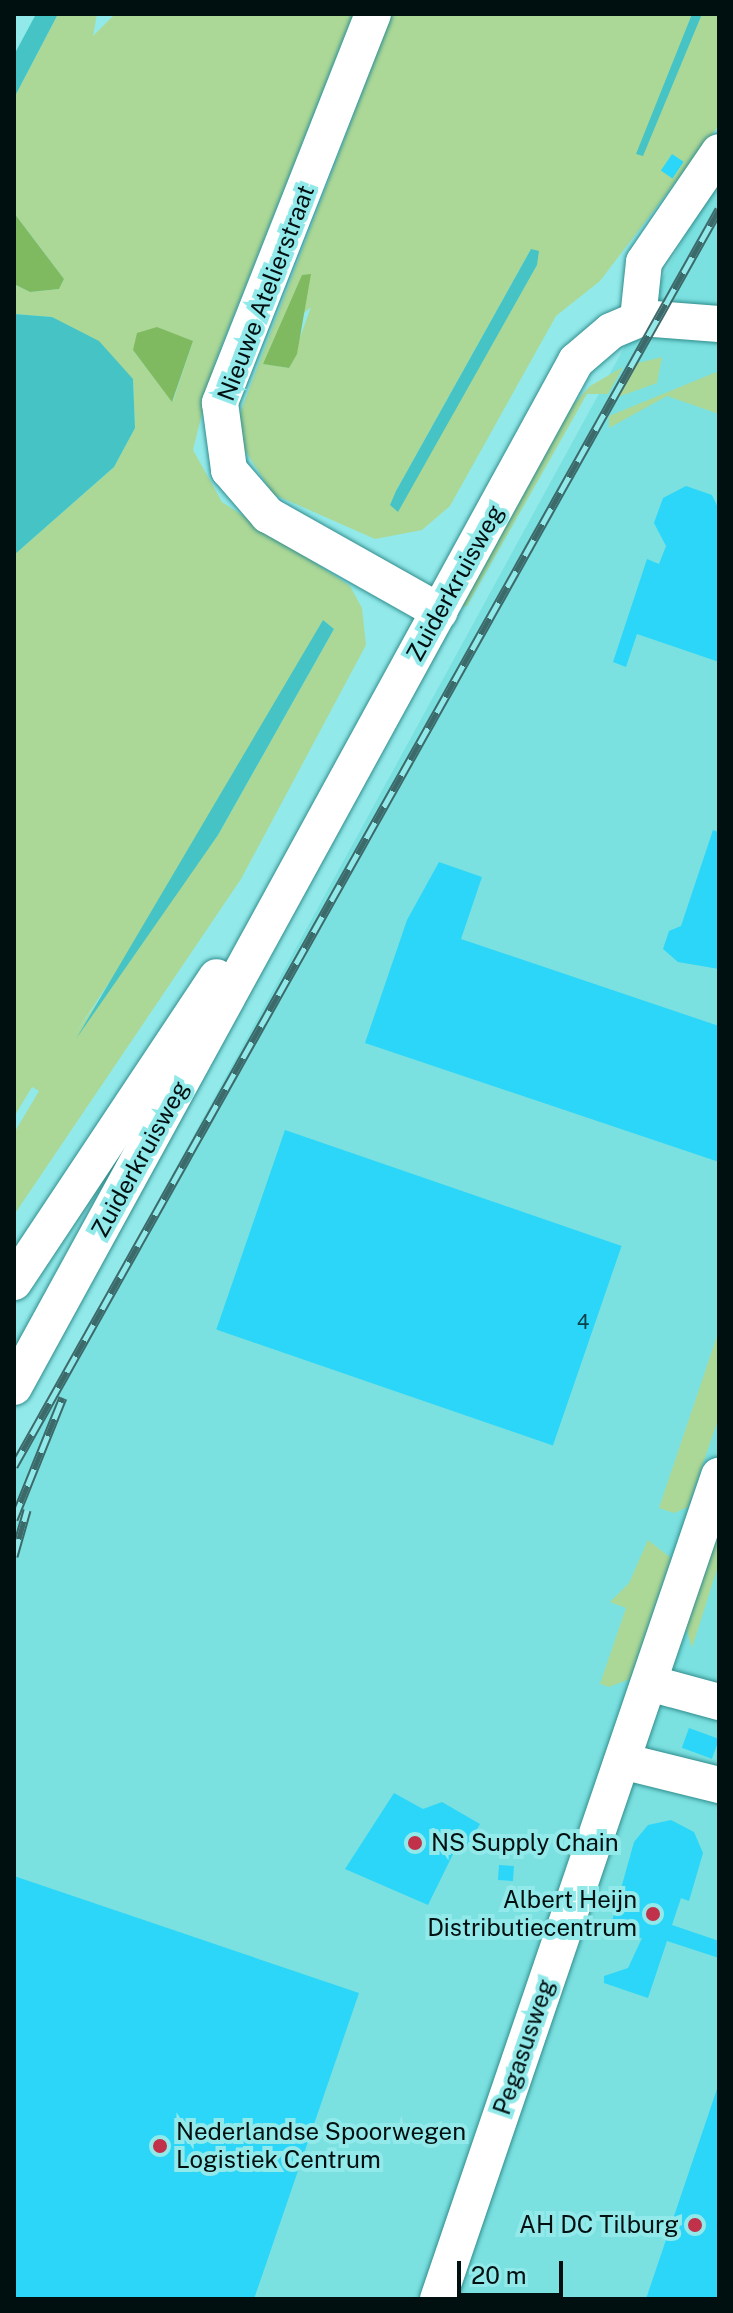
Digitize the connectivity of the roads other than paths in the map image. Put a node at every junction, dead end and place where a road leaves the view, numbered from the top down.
1 (373, 14) edge
2 (719, 152) edge
3 (647, 317) junction
4 (719, 324) edge
5 (440, 612) junction
6 (284, 885) junction
7 (14, 1282) edge
8 (15, 1384) edge
9 (719, 1476) edge
10 (649, 1683) junction
11 (719, 1702) edge
12 (622, 1761) junction
13 (719, 1785) edge
14 (438, 2299) edge

1 - 5 street, Nieuwe Atelierstraat
2 - 3 street
3 - 4 street
3 - 5 street, Zuiderkruisweg
5 - 6 street, Zuiderkruisweg
6 - 7 street, Zuiderkruisweg
6 - 8 street, Zuiderkruisweg
9 - 10 street, Pegasusweg
10 - 11 street
10 - 12 street, Pegasusweg
12 - 13 street
12 - 14 street, Pegasusweg

